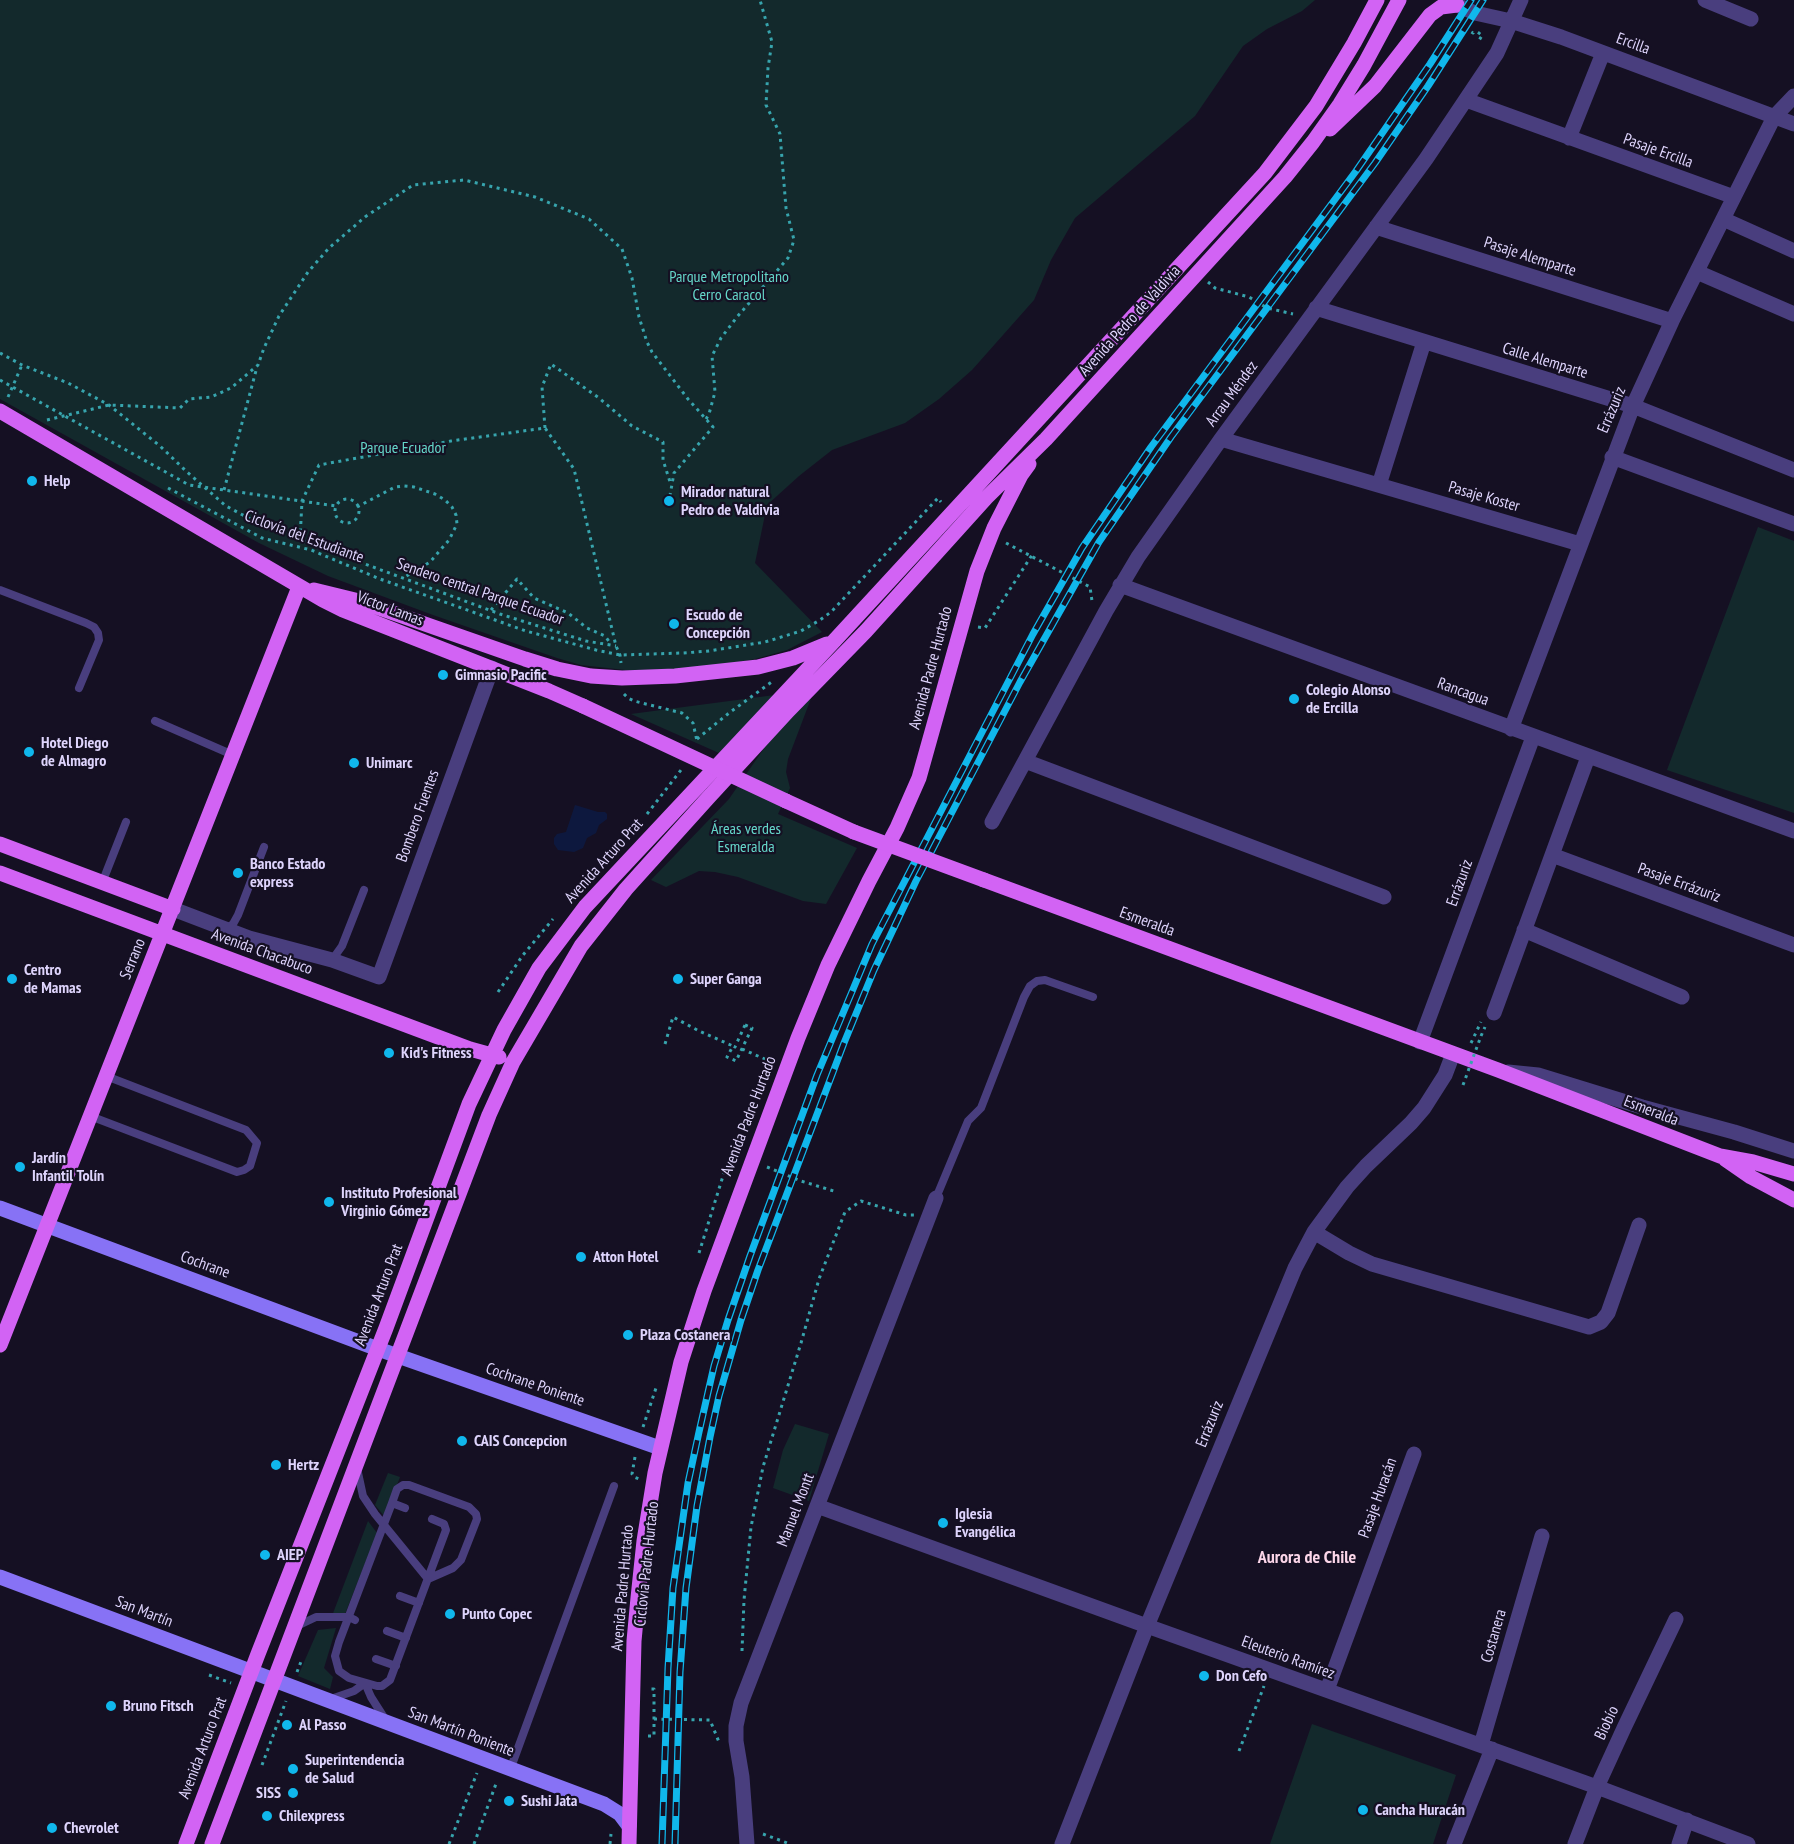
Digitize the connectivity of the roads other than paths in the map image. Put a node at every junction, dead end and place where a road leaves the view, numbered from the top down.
1 (1377, 0) edge
2 (1399, 0) edge
3 (1521, 0) edge
4 (1705, 0) edge
5 (1455, 2) edge
6 (1751, 19) dead end
7 (1511, 21) junction
8 (1602, 52) junction
9 (1794, 96) edge
10 (1466, 100) junction
11 (1774, 117) junction
12 (1794, 124) edge
13 (1569, 138) junction
14 (1313, 142) junction
15 (1734, 197) junction
16 (1723, 219) junction
17 (1376, 227) junction
18 (1794, 251) edge
19 (1696, 272) junction
20 (1316, 308) junction
21 (1794, 314) edge
22 (1672, 321) junction
23 (1424, 342) junction
24 (1633, 406) junction
25 (0, 411) edge
26 (1046, 439) junction
27 (1221, 439) junction
28 (1612, 457) junction
29 (1794, 470) edge
30 (1379, 485) junction
31 (952, 513) joint
32 (1794, 524) edge
33 (1580, 544) junction
34 (1120, 585) junction
35 (299, 587) junction
36 (0, 590) edge
37 (835, 640) junction
38 (492, 668) junction
39 (79, 688) dead end
40 (155, 721) dead end
41 (1511, 729) junction
42 (1533, 737) junction
43 (233, 755) junction
44 (1588, 757) junction
45 (1025, 760) junction
46 (786, 801) joint
47 (126, 822) dead end
48 (992, 822) dead end
49 (1794, 831) edge
50 (0, 844) edge
51 (264, 847) dead end
52 (1552, 855) junction
53 (0, 873) edge
54 (102, 883) junction
55 (364, 890) dead end
56 (1384, 897) dead end
57 (173, 909) junction
58 (226, 929) junction
59 (1524, 930) junction
60 (163, 934) junction
61 (1794, 945) edge
62 (332, 960) junction
63 (379, 977) joint
64 (1093, 997) dead end
65 (1682, 997) dead end
66 (1494, 1013) dead end
67 (1420, 1042) junction
68 (1453, 1054) junction
69 (491, 1055) junction
70 (513, 1062) junction
71 (1498, 1071) junction
72 (106, 1076) junction
73 (90, 1116) junction
74 (1794, 1151) edge
75 (1720, 1156) junction
76 (1794, 1174) edge
77 (936, 1198) joint
78 (1794, 1200) edge
79 (0, 1208) edge
80 (47, 1225) junction
81 (1639, 1225) dead end
82 (1314, 1232) junction
83 (0, 1344) edge
84 (378, 1348) junction
85 (398, 1356) junction
86 (660, 1448) junction
87 (1414, 1454) dead end
88 (356, 1466) junction
89 (614, 1486) dead end
90 (392, 1503) junction
91 (817, 1506) junction
92 (405, 1508) dead end
93 (432, 1519) dead end
94 (384, 1525) junction
95 (1542, 1536) dead end
96 (0, 1577) edge
97 (428, 1579) junction
98 (400, 1596) dead end
99 (419, 1603) junction
100 (352, 1618) junction
101 (1677, 1619) dead end
102 (1147, 1626) junction
103 (295, 1627) junction
104 (387, 1631) dead end
105 (406, 1638) junction
106 (376, 1659) dead end
107 (396, 1666) junction
108 (251, 1672) junction
109 (275, 1681) junction
110 (365, 1683) junction
111 (1327, 1690) junction
112 (328, 1701) junction
113 (389, 1724) junction
114 (1486, 1747) junction
115 (506, 1768) junction
116 (1598, 1787) junction
117 (1687, 1820) junction
118 (629, 1826) junction
119 (186, 1844) edge
120 (212, 1844) edge
121 (628, 1844) edge
122 (747, 1844) edge
123 (1062, 1844) edge
124 (1454, 1844) edge
125 (1575, 1844) edge
126 (1679, 1844) edge
127 (1748, 1844) edge

1 - 31 main road, Avenida Pedro de Valdivia
2 - 14 main road, Avenida Pedro de Valdivia
3 - 7 street, Arrau Méndez
4 - 6 street
5 - 7 street, Ercilla
5 - 14 main road
7 - 8 street, Ercilla
7 - 10 street, Arrau Méndez
8 - 11 street, Ercilla
8 - 13 street
9 - 11 street, Errázuriz
10 - 13 street, Pasaje Ercilla
10 - 17 street, Arrau Méndez
11 - 12 street, Ercilla
11 - 15 street, Errázuriz
13 - 15 street, Pasaje Ercilla
14 - 26 main road, Avenida Pedro de Valdivia
15 - 16 street, Errázuriz
16 - 18 street
16 - 19 street, Errázuriz
17 - 20 street, Arrau Méndez
17 - 22 street, Pasaje Alemparte
19 - 21 street
19 - 22 street, Errázuriz
20 - 23 street, Calle Alemparte
20 - 27 street, Arrau Méndez
22 - 24 street, Errázuriz
23 - 24 street, Calle Alemparte
23 - 30 street
24 - 28 street, Errázuriz
24 - 29 street, Calle Alemparte
25 - 35 main road, Víctor Lamas
26 - 70 main road, Avenida Pedro de Valdivia
26 - 86 main road, Avenida Padre Hurtado
27 - 30 street, Pasaje Koster
27 - 34 street, Arrau Méndez
28 - 32 street
28 - 33 street, Errázuriz
30 - 33 street, Pasaje Koster
31 - 37 main road, Avenida Arturo Prat
33 - 41 street, Errázuriz
34 - 41 street, Rancagua
34 - 45 street, Arrau Méndez
35 - 37 main road
35 - 38 main road, Víctor Lamas
35 - 43 main road, Serrano
36 - 39 lane
37 - 69 main road, Avenida Arturo Prat
38 - 46 main road, Víctor Lamas, bridge
38 - 63 street, Bombero Fuentes
40 - 43 lane
41 - 42 street, Rancagua
42 - 44 street, Rancagua
42 - 67 street, Errázuriz
43 - 57 main road, Serrano
44 - 49 street, Rancagua
44 - 52 street
45 - 48 street, Arrau Méndez
45 - 56 street
46 - 67 main road, Esmeralda, bridge
47 - 54 lane
50 - 54 main road, Avenida Chacabuco
51 - 58 lane
52 - 59 street
52 - 61 street, Pasaje Errázuriz
53 - 60 main road, Avenida Chacabuco
54 - 57 main road, Avenida Chacabuco
55 - 62 lane
57 - 58 street, Avenida Chacabuco
57 - 60 main road, Serrano
58 - 62 street, Avenida Chacabuco
59 - 65 street
59 - 66 street
60 - 69 main road, Avenida Chacabuco
60 - 72 main road, Serrano
62 - 63 street, Avenida Chacabuco
64 - 77 lane
67 - 68 main road, Esmeralda
68 - 71 main road, Esmeralda
68 - 82 street, Errázuriz
69 - 70 main road, Avenida Chacabuco
69 - 84 main road, Avenida Arturo Prat
70 - 85 main road
71 - 74 street, Esmeralda
71 - 75 main road, Esmeralda
72 - 73 main road, Serrano
72 - 73 lane
73 - 80 main road, Serrano
75 - 76 main road, Esmeralda
75 - 78 main road
77 - 91 street, Manuel Montt
79 - 80 street, Cochrane
80 - 83 main road, Serrano
80 - 84 street, Cochrane
81 - 82 street
82 - 102 street, Errázuriz
84 - 85 street, Cochrane
84 - 108 main road, Avenida Arturo Prat
85 - 86 street, Cochrane Poniente
85 - 88 main road
86 - 118 main road, Avenida Padre Hurtado
87 - 111 street, Pasaje Huracán
88 - 94 lane
88 - 103 main road
89 - 115 lane
90 - 92 lane
90 - 94 lane
90 - 97 lane
91 - 102 street, Eleuterio Ramírez
91 - 122 street, Manuel Montt
93 - 97 lane
94 - 97 lane
94 - 100 lane
95 - 114 street, Costanera
96 - 108 street, San Martín
97 - 99 lane
98 - 99 lane
99 - 105 lane
100 - 103 lane
100 - 110 lane
101 - 116 street, Biobío
102 - 111 street, Eleuterio Ramírez
102 - 123 street, Errázuriz
103 - 109 main road
104 - 105 lane
105 - 107 lane
106 - 107 lane
107 - 110 lane
108 - 109 street, San Martín
108 - 119 main road, Avenida Arturo Prat
109 - 112 street, San Martín Poniente
109 - 120 main road
110 - 112 lane
110 - 113 lane
111 - 114 street, Eleuterio Ramírez
112 - 113 street, San Martín Poniente
113 - 115 street, San Martín Poniente
114 - 116 street, Eleuterio Ramírez
114 - 124 street, Costanera
115 - 118 street, San Martín Poniente
116 - 117 street, Eleuterio Ramírez
116 - 125 street, Biobío
117 - 126 street
117 - 127 street, Eleuterio Ramírez
118 - 121 main road, Avenida Padre Hurtado

